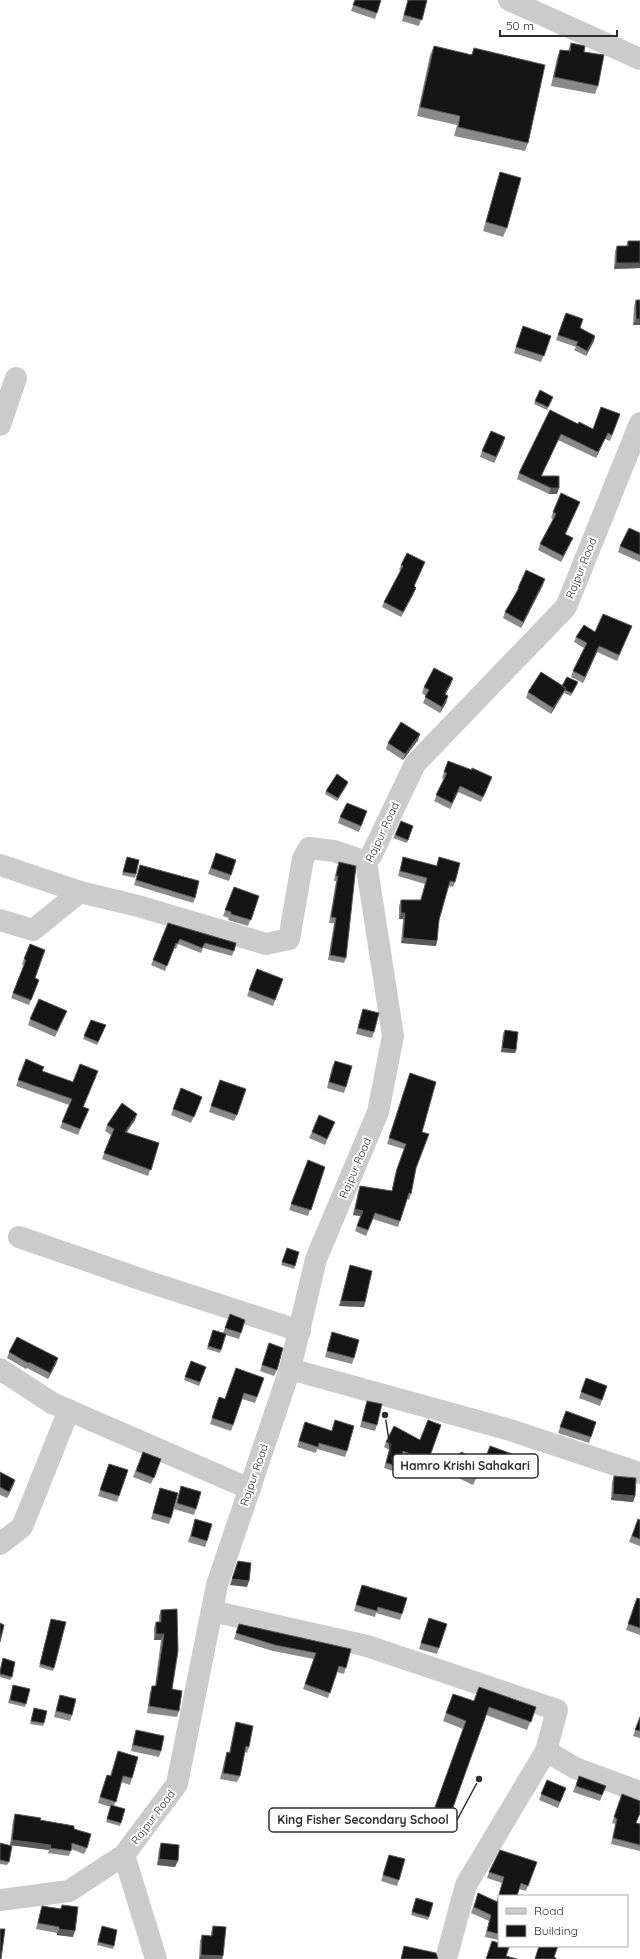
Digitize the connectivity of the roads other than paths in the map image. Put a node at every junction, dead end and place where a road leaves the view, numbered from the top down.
1 (509, 0) edge
2 (640, 59) edge
3 (16, 378) dead end
4 (640, 423) edge
5 (0, 425) edge
6 (366, 862) junction
7 (0, 865) edge
8 (80, 892) junction
9 (0, 920) edge
10 (19, 1237) dead end
11 (300, 1330) junction
12 (0, 1369) edge
13 (290, 1369) junction
14 (69, 1410) junction
15 (640, 1473) edge
16 (250, 1489) junction
17 (0, 1544) edge
18 (212, 1611) junction
19 (546, 1751) junction
20 (640, 1792) edge
21 (124, 1856) junction
22 (0, 1900) edge
23 (156, 1959) edge
24 (446, 1959) edge

1 - 2 street
3 - 5 street
4 - 6 street, Rajpur Road
6 - 8 street
6 - 11 street, Rajpur Road
7 - 8 street
8 - 9 street
10 - 11 street
11 - 13 street, Rajpur Road
12 - 14 street
13 - 15 street
13 - 16 street, Rajpur Road
14 - 16 street
14 - 17 street
16 - 18 street, Rajpur Road
18 - 19 street
18 - 21 street, Rajpur Road
19 - 20 street
19 - 24 street
21 - 22 street
21 - 23 street, Rajpur Road

